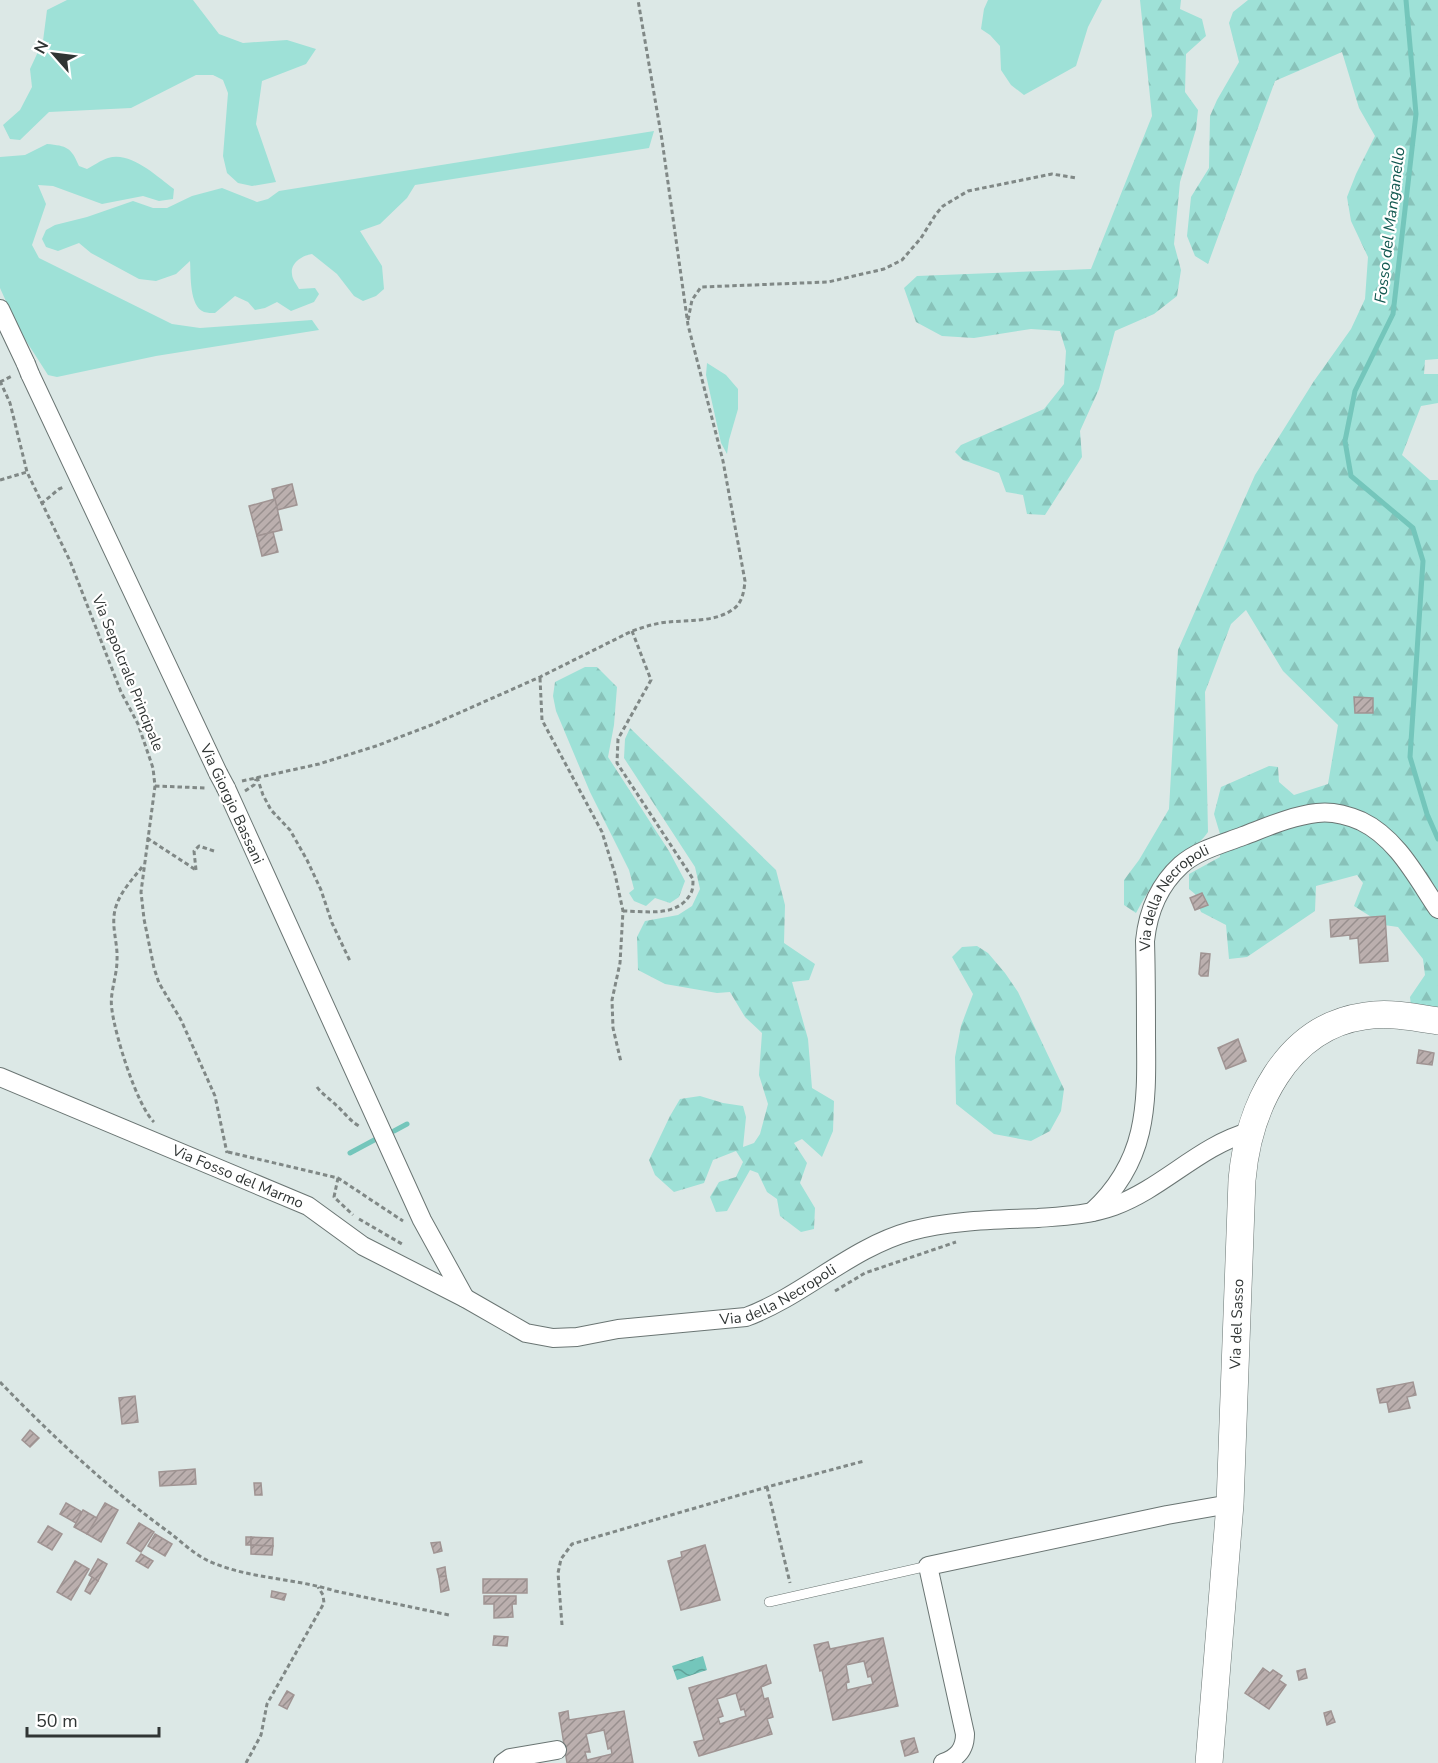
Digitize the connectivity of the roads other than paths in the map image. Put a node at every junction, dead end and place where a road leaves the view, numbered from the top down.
1 (0, 309) edge
2 (1438, 909) edge
3 (1438, 1021) edge
4 (0, 1077) edge
5 (1249, 1132) junction
6 (1090, 1213) junction
7 (465, 1298) junction
8 (1230, 1504) junction
9 (928, 1566) junction
10 (769, 1602) dead end
11 (557, 1750) dead end
12 (503, 1763) edge
13 (943, 1763) edge
14 (1209, 1763) edge

1 - 7 street, Via Giorgio Bassani
2 - 6 street, Via della Necropoli
3 - 5 street, Via del Sasso
4 - 7 street, Via Fosso del Marmo
5 - 6 street, Via della Necropoli
5 - 8 street, Via del Sasso
6 - 7 street, Via della Necropoli
8 - 9 street
8 - 14 street, Via del Sasso
9 - 10 lane
9 - 13 street
11 - 12 street

